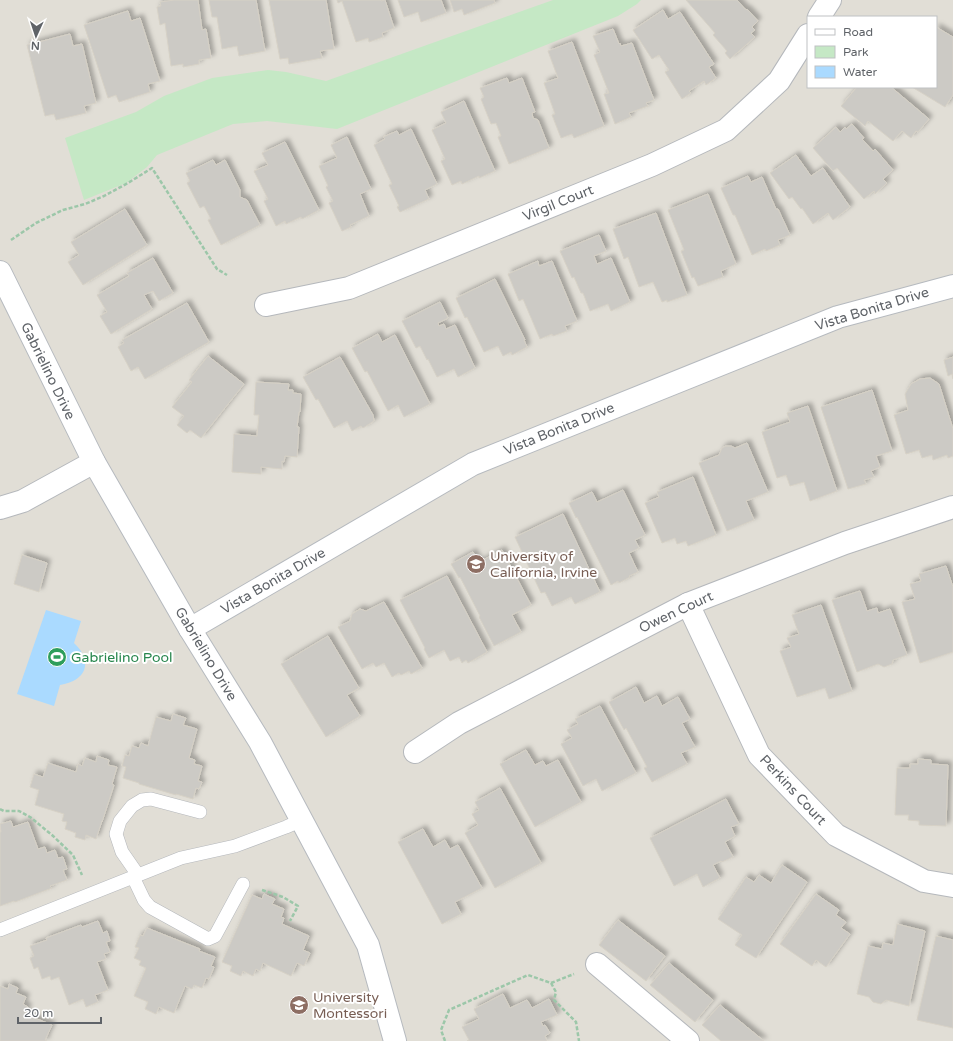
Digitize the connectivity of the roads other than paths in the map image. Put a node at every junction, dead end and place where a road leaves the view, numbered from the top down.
1 (830, 0) edge
2 (820, 16) edge
3 (807, 37) edge
4 (0, 272) edge
5 (953, 286) edge
6 (266, 305) dead end
7 (94, 462) junction
8 (953, 507) edge
9 (0, 508) edge
10 (688, 604) junction
11 (190, 629) junction
12 (415, 752) dead end
13 (200, 812) dead end
14 (302, 820) junction
15 (136, 876) junction
16 (243, 884) road end
17 (953, 886) edge
18 (0, 930) edge
19 (597, 964) dead end
20 (683, 1039) edge
21 (395, 1041) edge

1 - 2 street
3 - 6 street, Virgil Court
4 - 7 street, Gabrielino Drive
5 - 11 street, Vista Bonita Drive
7 - 9 street
7 - 11 street, Gabrielino Drive
8 - 10 street, Owen Court
10 - 12 street, Owen Court
10 - 17 street, Perkins Court
11 - 14 street, Gabrielino Drive
13 - 15 lane
14 - 15 lane
14 - 21 street, Gabrielino Drive
15 - 16 lane
15 - 18 lane
19 - 20 street

